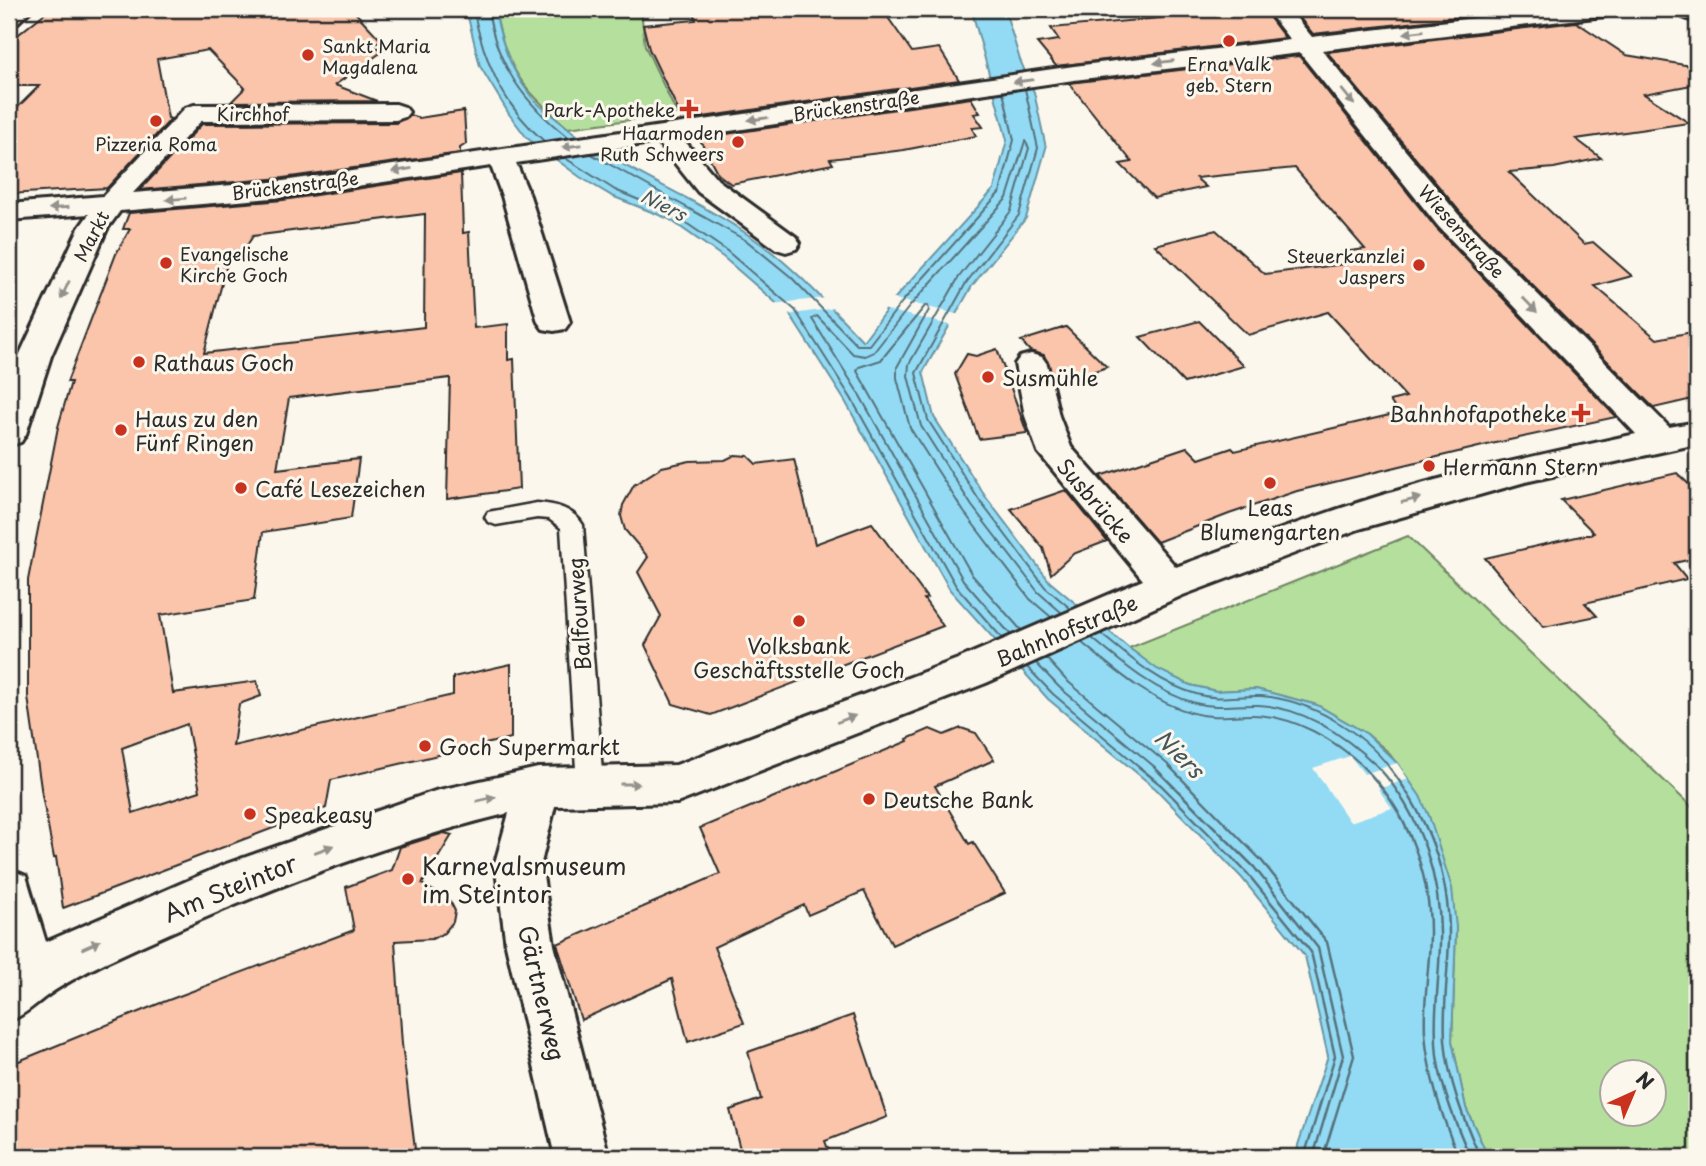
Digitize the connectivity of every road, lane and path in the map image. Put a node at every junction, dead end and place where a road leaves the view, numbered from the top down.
1 (21, 9) edge
2 (1277, 9) edge
3 (1603, 9) edge
4 (1684, 9) edge
5 (1697, 16) edge
6 (9, 18) edge
7 (1305, 44) junction
8 (396, 112) dead end
9 (664, 133) junction
10 (499, 156) junction
11 (109, 205) junction
12 (9, 212) edge
13 (786, 243) dead end
14 (554, 323) dead end
15 (1031, 364) dead end
16 (1697, 433) edge
17 (9, 434) edge
18 (1661, 440) junction
19 (496, 517) dead end
20 (1169, 585) junction
21 (590, 785) junction
22 (538, 787) junction
23 (435, 811) joint
24 (9, 891) edge
25 (20, 987) edge
26 (582, 1157) edge

1 - 6 street
2 - 7 street, Wiesenstraße
3 -> 7 street, Brückenstraße
4 - 5 street
7 -> 9 street, Brückenstraße
7 -> 18 street, Wiesenstraße
8 - 11 street, Kirchhof
9 -> 10 street, Brückenstraße
9 - 13 street
10 -> 11 street, Brückenstraße
10 - 14 street
11 -> 12 street, Markt
11 -> 17 street, Markt
15 - 20 street, Susbrücke
16 - 18 street, Bahnhofstraße
20 -> 18 street, Bahnhofstraße
19 - 21 lane, Balfourweg
21 -> 20 street, Bahnhofstraße
21 - 22 street, Bahnhofstraße
23 -> 22 street, Bahnhofstraße
22 - 26 street, Gärtnerweg
25 -> 23 street, Am Steintor
24 - 25 street

